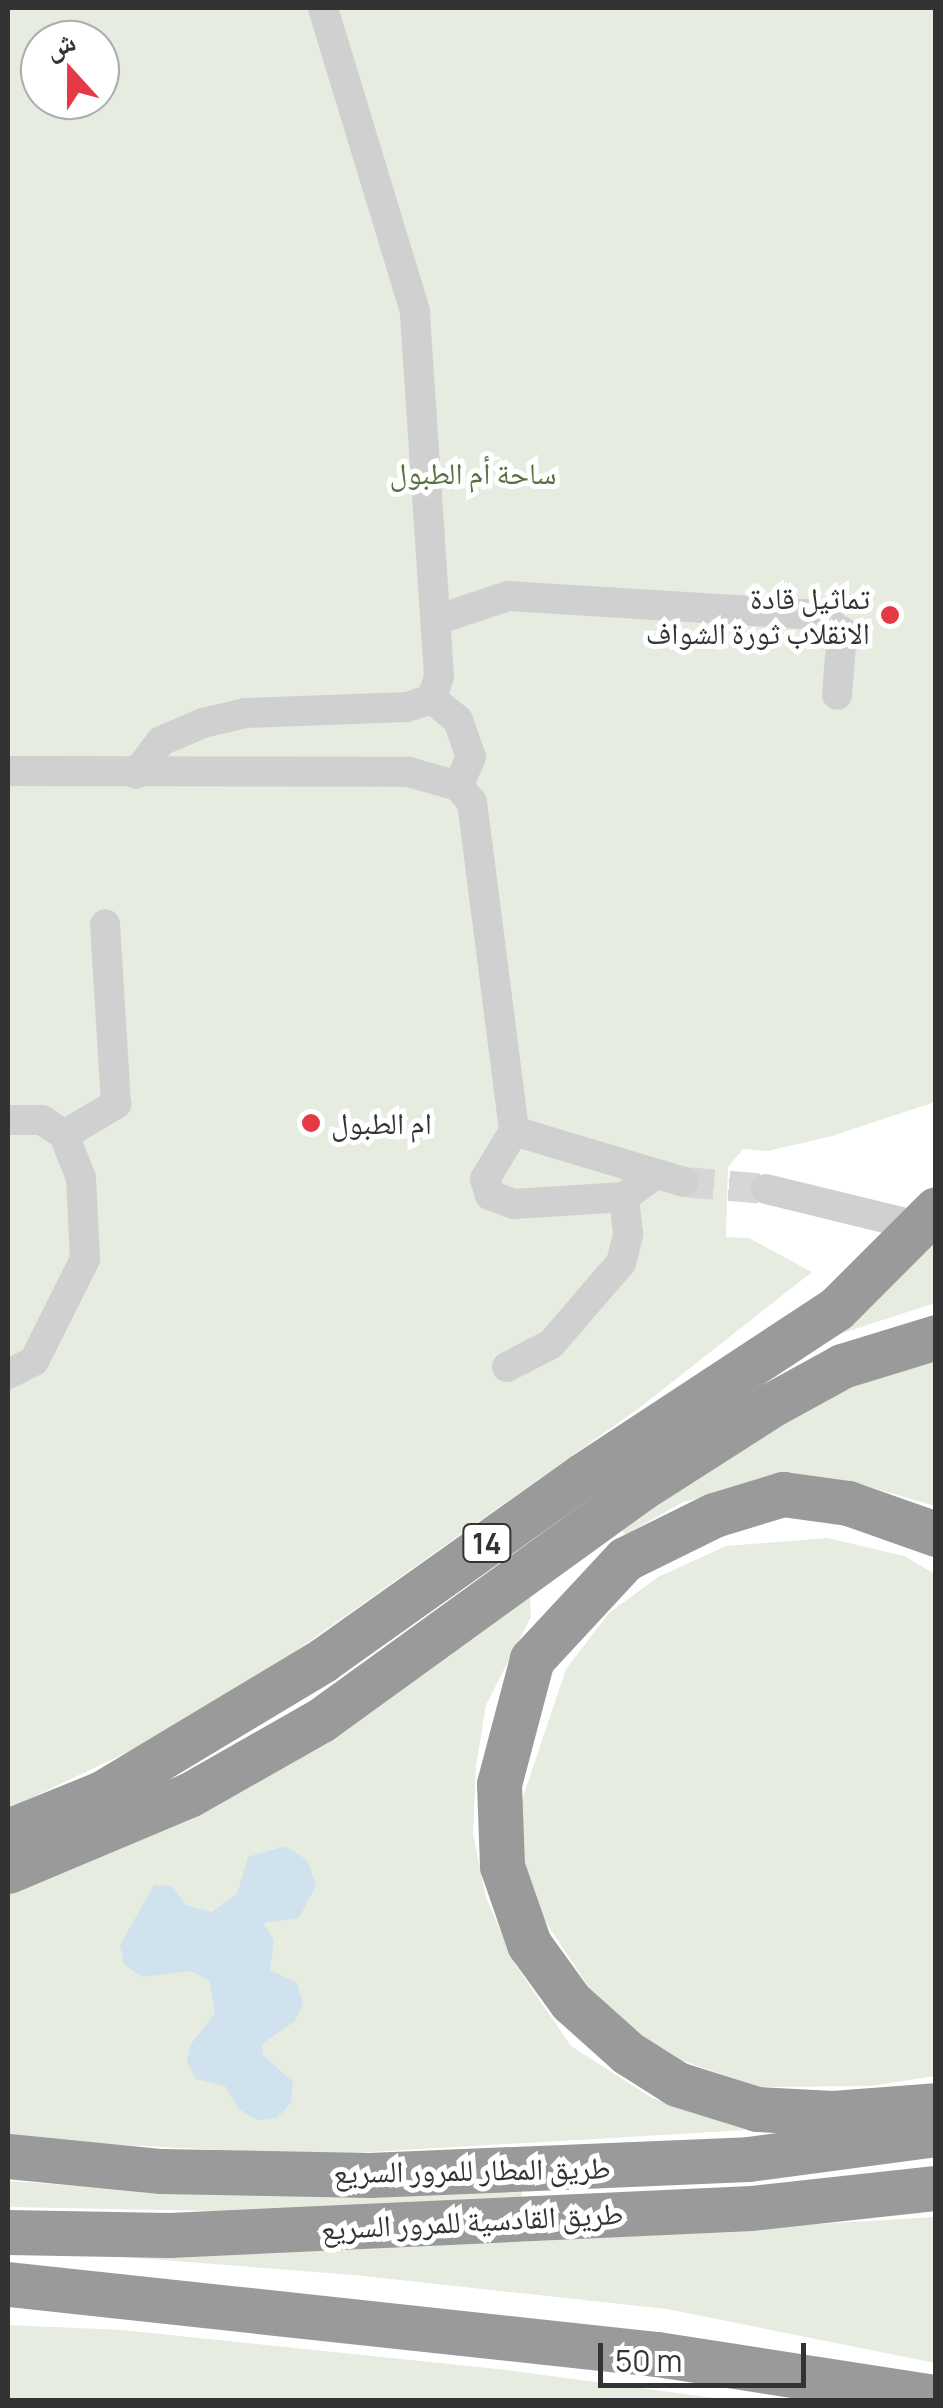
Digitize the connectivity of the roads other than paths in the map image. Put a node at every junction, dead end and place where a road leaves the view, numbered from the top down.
1 (323, 8) edge
2 (436, 620) junction
3 (837, 695) dead end
4 (432, 699) junction
5 (8, 771) edge
6 (136, 774) junction
7 (458, 786) junction
8 (105, 924) dead end
9 (8, 1120) edge
10 (514, 1131) junction
11 (64, 1134) junction
12 (652, 1178) junction
13 (684, 1182) tunnel mouth
14 (766, 1189) tunnel mouth
15 (624, 1197) junction
16 (928, 1218) edge
17 (936, 1337) edge
18 (507, 1367) dead end
19 (8, 1374) edge
20 (936, 1534) edge
21 (8, 1831) edge
22 (8, 1872) edge
23 (936, 2105) edge
24 (936, 2134) edge
25 (8, 2156) edge
26 (936, 2188) edge
27 (8, 2232) edge
28 (8, 2284) edge
29 (936, 2397) edge

1 - 2 street
2 - 3 street
2 - 4 street
4 - 6 street
4 - 7 street
5 - 6 street
6 - 7 street
7 - 10 street
8 - 11 street
9 - 11 street
10 - 12 street
10 - 15 street
11 - 19 street
12 - 13 street
12 - 15 street
14 - 16 street
15 - 18 street
16 - 21 highway, 14
17 - 22 highway
20 - 23 highway
24 - 25 highway, طريق المطار للمرور السريع
26 - 27 highway, طريق القادسية للمرور السريع
28 - 29 highway

